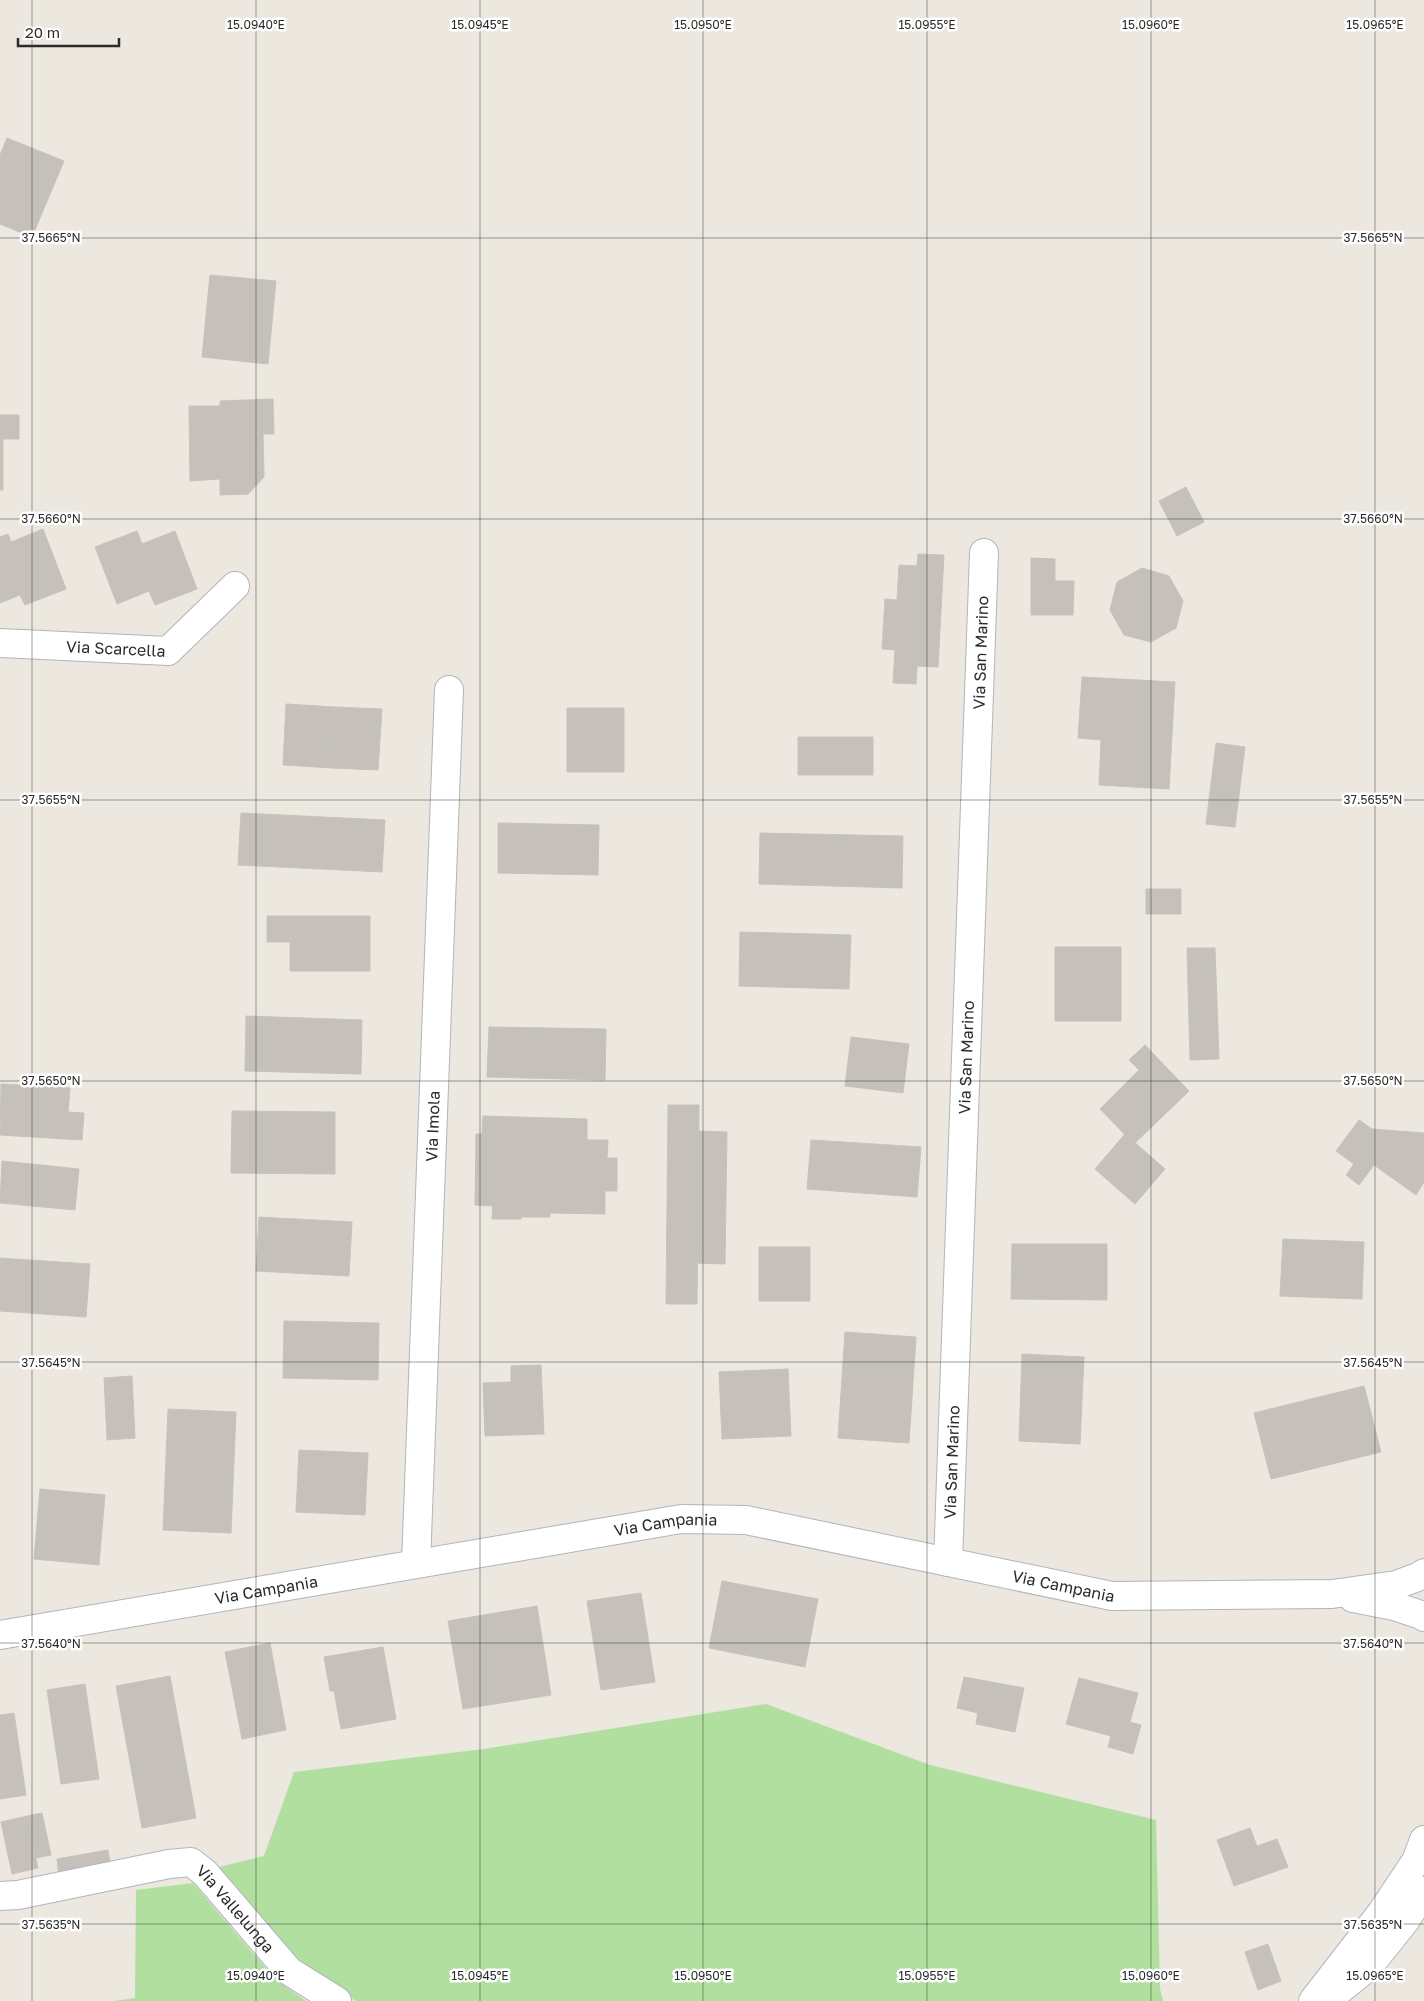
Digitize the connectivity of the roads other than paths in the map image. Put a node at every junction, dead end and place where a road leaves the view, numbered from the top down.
1 (984, 552) dead end
2 (235, 586) dead end
3 (0, 643) edge
4 (449, 690) dead end
5 (948, 1562) junction
6 (416, 1564) junction
7 (1424, 1573) edge
8 (1332, 1594) junction
9 (1424, 1617) edge
10 (0, 1635) edge
11 (1424, 1840) edge
12 (1424, 1891) edge
13 (0, 1896) edge
14 (337, 2001) edge
15 (1313, 2001) edge
16 (1326, 2001) edge

1 - 5 street, Via San Marino
2 - 3 street, Via Scarcella
4 - 6 street, Via Imola
5 - 6 street, Via Campania
5 - 8 street, Via Campania
6 - 10 street, Via Campania
7 - 8 street
8 - 9 street
11 - 15 street
12 - 16 street
13 - 14 street, Via Vallelunga

